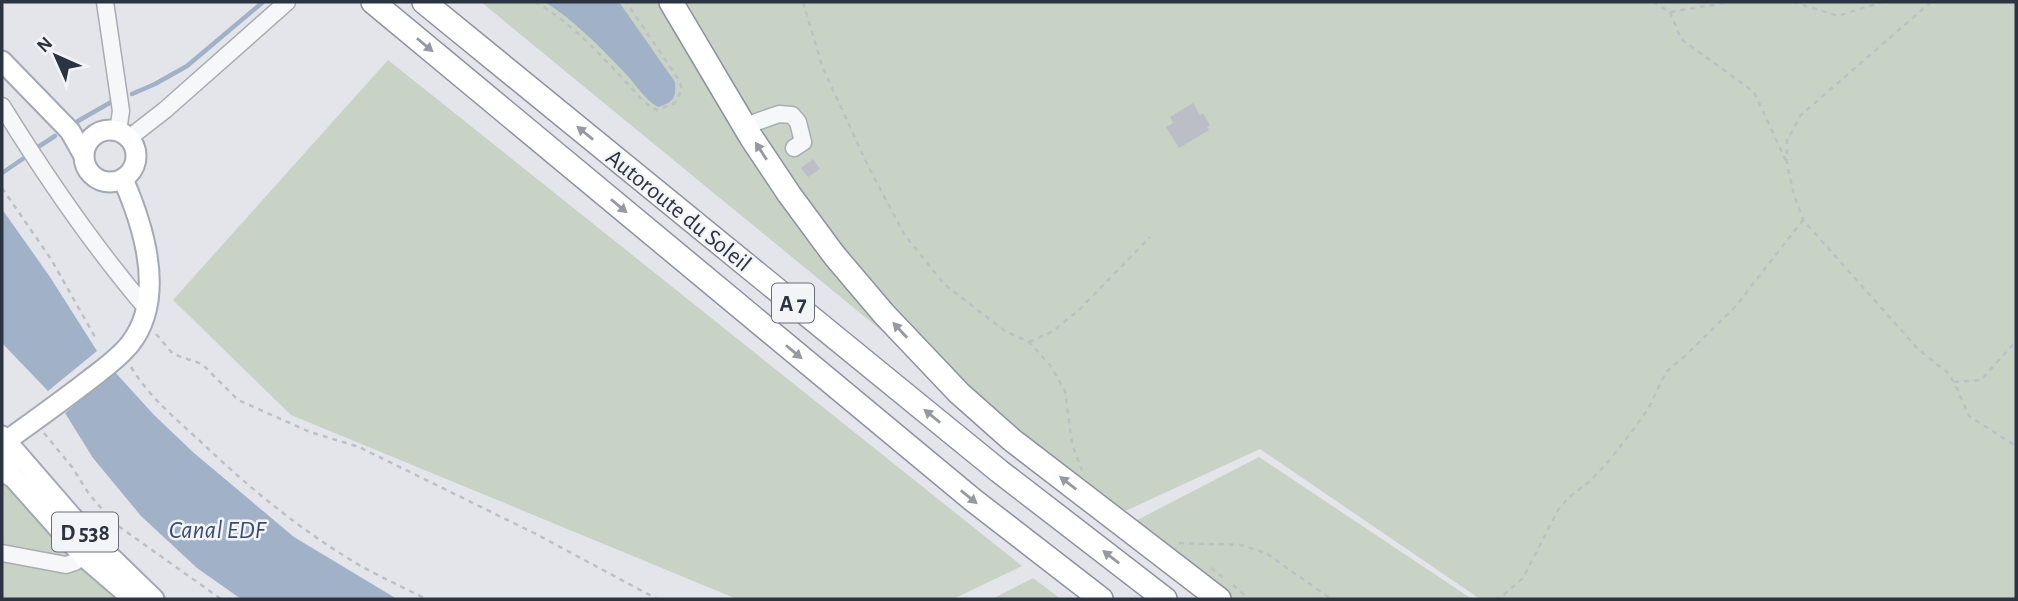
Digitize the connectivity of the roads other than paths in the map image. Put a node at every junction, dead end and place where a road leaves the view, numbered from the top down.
1 (105, 2) edge
2 (288, 2) edge
3 (373, 2) edge
4 (424, 2) edge
5 (671, 2) edge
6 (2, 61) edge
7 (2, 106) edge
8 (745, 126) junction
9 (124, 134) junction
10 (88, 145) junction
11 (794, 148) dead end
12 (123, 179) junction
13 (147, 309) junction
14 (7, 453) edge
15 (86, 546) junction
16 (2, 553) edge
17 (133, 599) edge
18 (152, 599) edge
19 (1101, 599) edge
20 (1165, 599) edge
21 (1219, 599) edge

1 - 9 street
2 - 9 street
3 -> 19 highway, Autoroute du Soleil / A 7
20 -> 4 highway, Autoroute du Soleil / A 7
5 - 8 highway
6 - 10 main road
7 - 13 street
8 - 11 street
21 -> 8 highway
9 - 10 main road
9 - 12 main road
10 - 12 main road
12 - 13 main road
13 - 14 main road
14 - 15 main road, D 538
15 - 16 street
15 - 17 main road, D 538
15 - 18 main road, D 538

